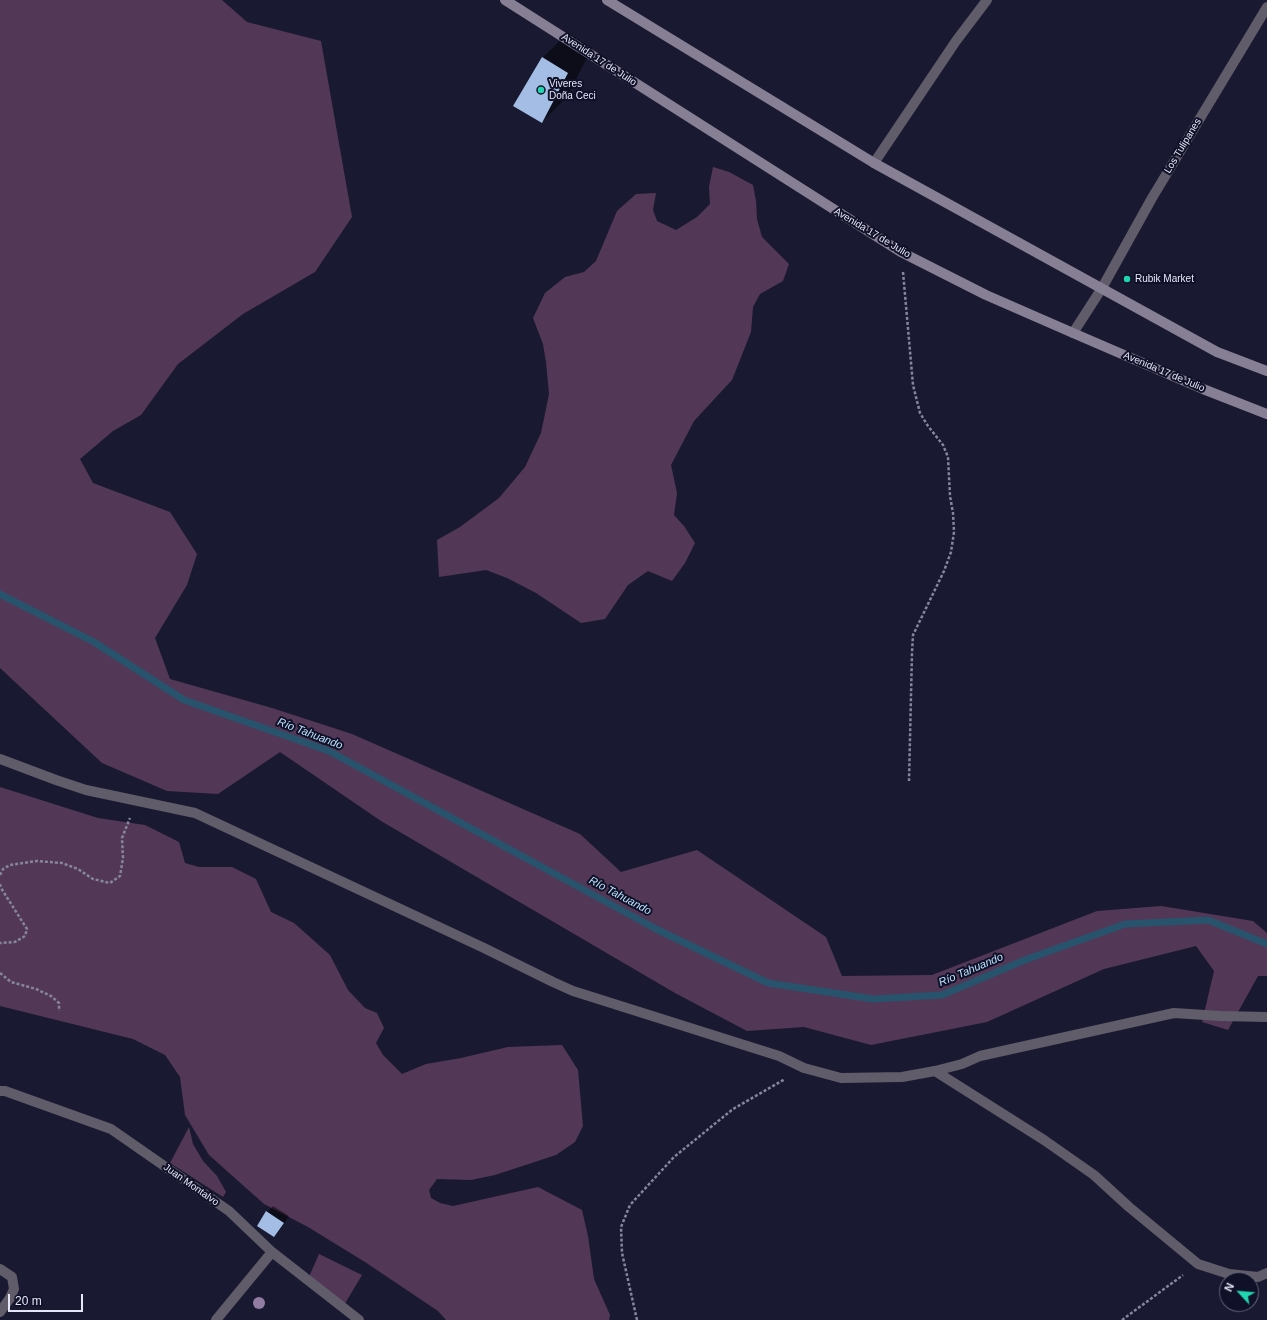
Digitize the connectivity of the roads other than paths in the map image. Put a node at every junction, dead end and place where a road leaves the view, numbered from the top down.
1 (505, 0) edge
2 (607, 0) edge
3 (987, 0) edge
4 (1267, 7) edge
5 (874, 163) junction
6 (1102, 288) junction
7 (1073, 333) junction
8 (1267, 371) edge
9 (1267, 414) edge
10 (0, 758) edge
11 (1267, 1017) edge
12 (935, 1071) junction
13 (0, 1091) edge
14 (272, 1252) junction
15 (0, 1269) edge
16 (1267, 1273) edge
17 (0, 1312) edge
18 (216, 1320) edge
19 (359, 1320) edge

1 - 7 main road, Avenida 17 de Julio
2 - 5 main road
3 - 5 street
4 - 6 street, Los Tulipanes
5 - 6 main road
6 - 7 street, Los Tulipanes
6 - 8 main road
7 - 9 main road, Avenida 17 de Julio
10 - 12 street
11 - 12 street
12 - 16 street
13 - 14 street, Juan Montalvo
14 - 18 street
14 - 19 street, Juan Montalvo
15 - 17 street

